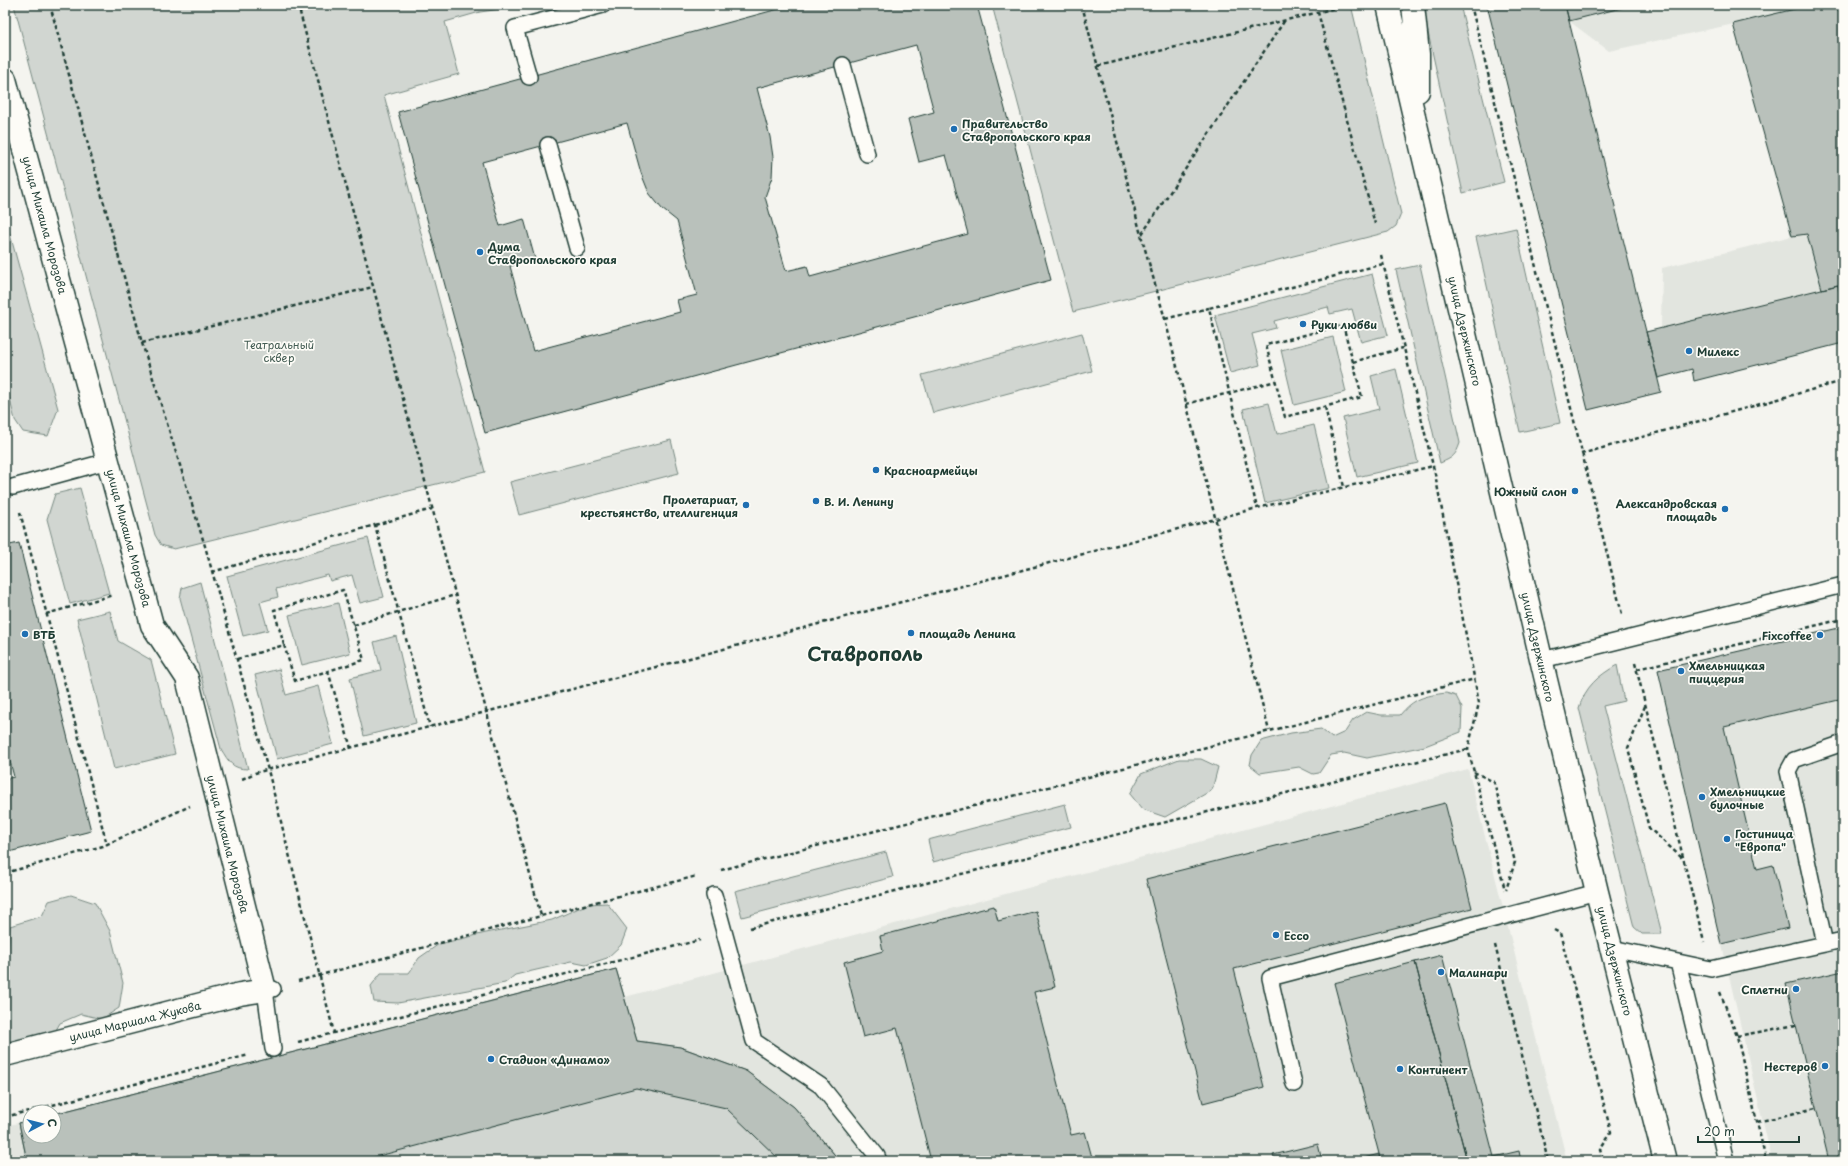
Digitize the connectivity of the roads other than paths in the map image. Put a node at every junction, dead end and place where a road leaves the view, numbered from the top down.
1 (603, 5) edge
2 (1388, 5) edge
3 (1413, 5) edge
4 (548, 12) edge
5 (843, 65) dead end
6 (528, 77) dead end
7 (5, 79) edge
8 (1419, 130) junction
9 (548, 145) dead end
10 (867, 154) dead end
11 (577, 248) dead end
12 (108, 461) junction
13 (13, 487) road end
14 (1843, 585) edge
15 (1542, 660) junction
16 (1843, 743) edge
17 (1597, 892) junction
18 (714, 895) dead end
19 (1843, 940) edge
20 (1825, 944) junction
21 (1612, 948) junction
22 (1678, 962) junction
23 (269, 990) junction
24 (273, 1048) road end
25 (5, 1055) edge
26 (1294, 1084) dead end
27 (879, 1161) edge
28 (1665, 1161) edge
29 (1726, 1161) edge

1 - 4 lane
2 - 8 main road, улица Дзержинского
3 - 8 main road, улица Дзержинского
4 - 6 lane
5 - 10 lane
7 - 12 main road, улица Михаила Морозова
8 - 15 main road, улица Дзержинского
9 - 11 lane
12 - 13 lane
12 - 23 main road, улица Михаила Морозова
14 - 15 lane
15 - 17 main road, улица Дзержинского
16 - 20 lane
17 - 21 main road, улица Дзержинского
17 - 26 lane
18 - 27 lane
19 - 20 lane
20 - 22 lane
21 - 22 lane
21 - 28 main road, улица Дзержинского
22 - 29 lane
23 - 24 lane
23 - 25 main road, улица Маршала Жукова

